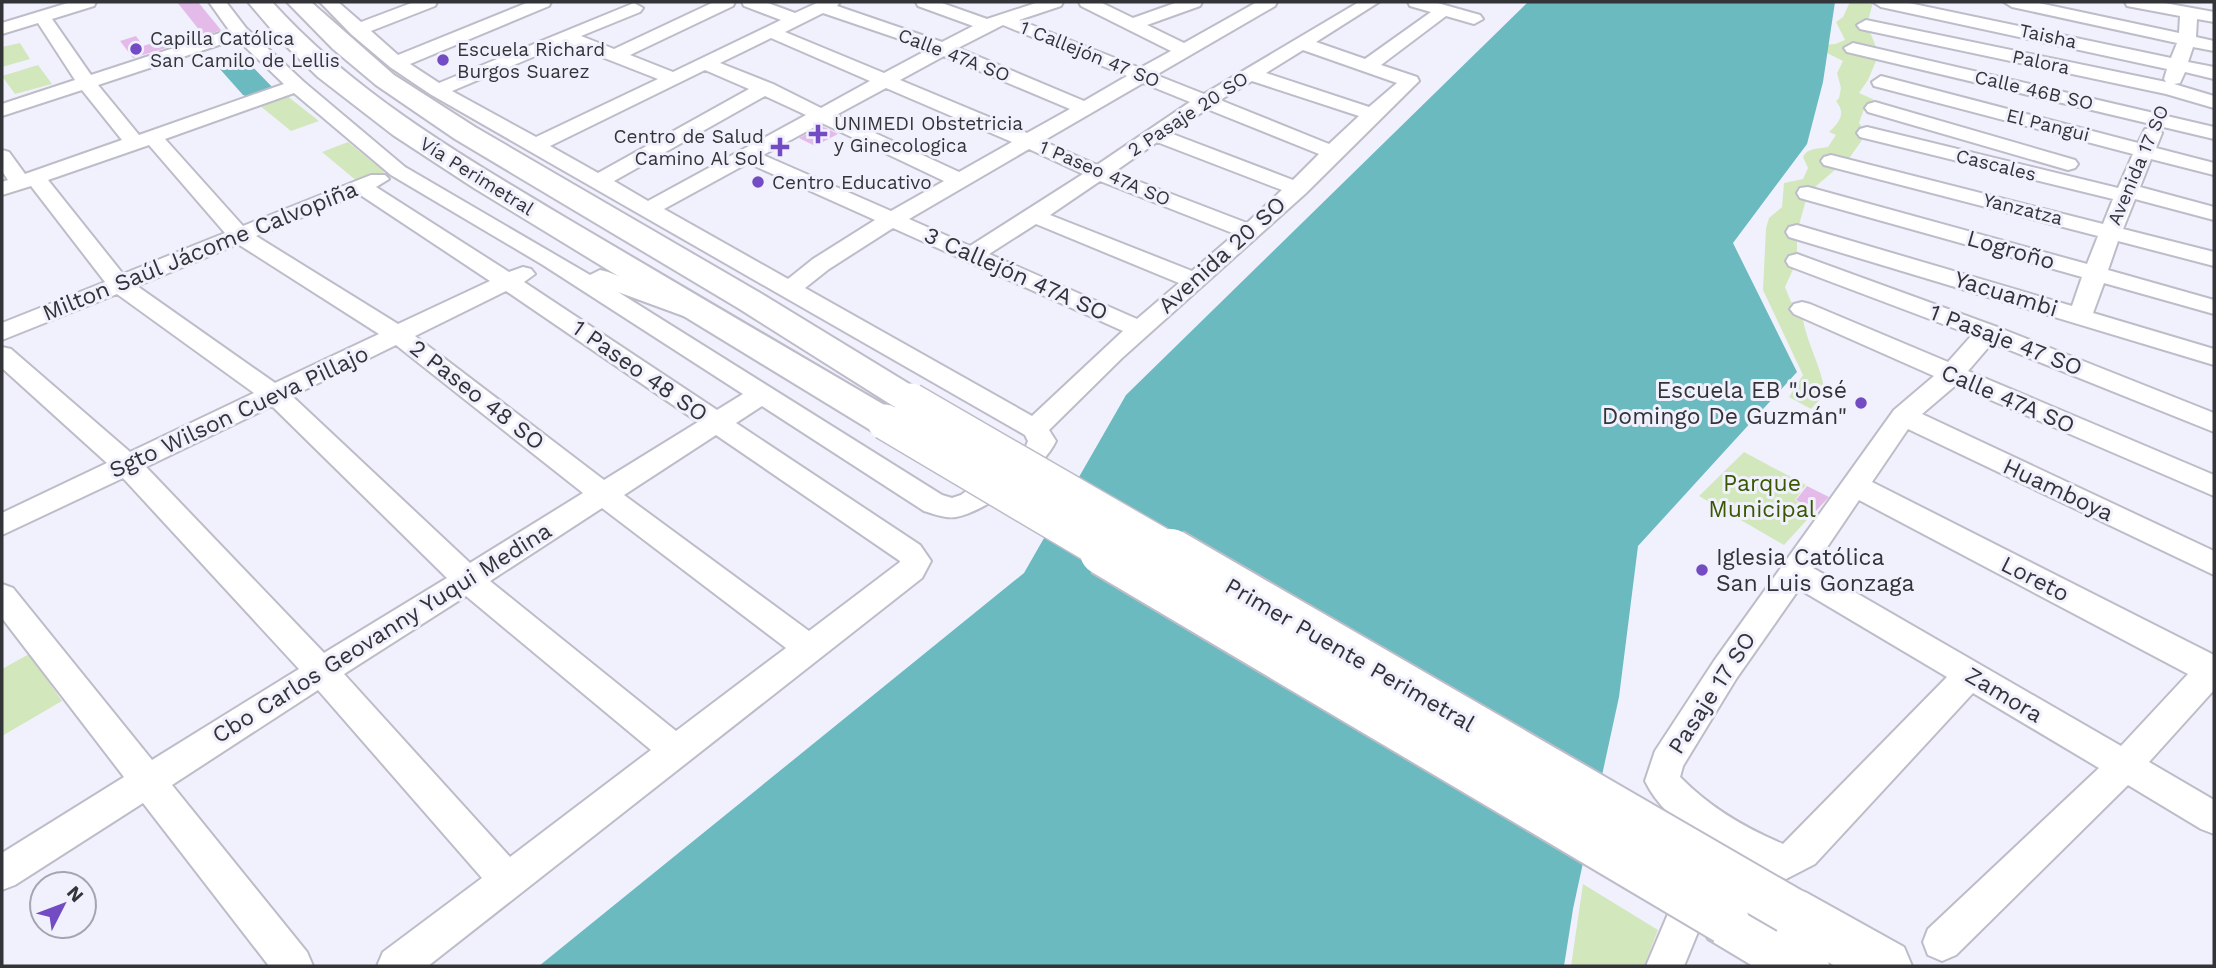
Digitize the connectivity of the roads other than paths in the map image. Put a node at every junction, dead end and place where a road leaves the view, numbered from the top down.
1 (89, 2) edge
2 (217, 2) edge
3 (259, 2) edge
4 (298, 2) edge
5 (328, 2) edge
6 (429, 2) edge
7 (543, 2) edge
8 (727, 2) edge
9 (750, 2) edge
10 (924, 2) edge
11 (1055, 2) edge
12 (1087, 2) edge
13 (1194, 2) edge
14 (1269, 2) edge
15 (1370, 2) edge
16 (1416, 2) edge
17 (1881, 2) edge
18 (2133, 2) edge
19 (2022, 3) edge
20 (827, 4) edge
21 (626, 5) edge
22 (61, 6) edge
23 (1214, 6) edge
24 (1444, 10) junction
25 (2189, 12) junction
26 (999, 15) edge
27 (42, 16) junction
28 (2214, 17) edge
29 (1243, 18) junction
30 (794, 19) junction
31 (1474, 19) dead end
32 (1132, 24) junction
33 (1867, 25) dead end
34 (673, 27) junction
35 (2, 29) edge
36 (358, 30) junction
37 (768, 31) junction
38 (240, 32) junction
39 (567, 37) junction
40 (2187, 39) junction
41 (1300, 43) junction
42 (2214, 46) edge
43 (942, 48) junction
44 (1853, 48) dead end
45 (1184, 50) junction
46 (613, 55) junction
47 (396, 63) junction
48 (703, 63) junction
49 (2178, 64) junction
50 (1367, 66) junction
51 (2214, 73) edge
52 (1141, 74) junction
53 (1251, 74) junction
54 (673, 78) junction
55 (885, 80) junction
56 (86, 82) junction
57 (1881, 82) dead end
58 (297, 86) junction
59 (766, 88) junction
60 (2170, 89) junction
61 (437, 90) junction
62 (1205, 101) junction
63 (2214, 102) edge
64 (1084, 108) junction
65 (1875, 108) dead end
66 (2, 110) edge
67 (1371, 114) junction
68 (818, 116) junction
69 (2159, 118) junction
70 (1867, 133) dead end
71 (2214, 133) edge
72 (1156, 135) junction
73 (144, 140) junction
74 (1028, 141) junction
75 (536, 145) junction
76 (2145, 150) junction
77 (1333, 153) junction
78 (746, 155) junction
79 (2, 156) edge
80 (1831, 161) dead end
81 (2214, 169) edge
82 (398, 171) junction
83 (1098, 173) junction
84 (599, 181) junction
85 (961, 181) junction
86 (19, 183) edge
87 (360, 186) junction
88 (1297, 189) junction
89 (2129, 190) junction
90 (1808, 193) dead end
91 (655, 214) junction
92 (2214, 214) edge
93 (1034, 216) junction
94 (893, 219) junction
95 (2110, 231) junction
96 (1250, 232) junction
97 (1797, 232) dead end
98 (239, 235) junction
99 (973, 254) junction
100 (2214, 259) edge
101 (551, 260) junction
102 (1797, 261) dead end
103 (2097, 274) junction
104 (510, 281) junction
105 (1195, 281) junction
106 (119, 284) junction
107 (789, 290) junction
108 (750, 301) junction
109 (2214, 307) edge
110 (1802, 309) dead end
111 (2080, 316) junction
112 (717, 321) junction
113 (1139, 329) junction
114 (2, 332) edge
115 (1988, 332) junction
116 (400, 336) junction
117 (2, 355) edge
118 (2214, 357) edge
119 (1951, 375) junction
120 (762, 394) junction
121 (276, 395) junction
122 (898, 412) junction
123 (1903, 416) junction
124 (715, 423) junction
125 (2214, 423) edge
126 (1035, 429) junction
127 (127, 465) junction
128 (1856, 486) junction
129 (2214, 486) edge
130 (603, 494) junction
131 (2, 526) edge
132 (2214, 564) edge
133 (1795, 572) junction
134 (467, 579) junction
135 (2, 596) edge
136 (809, 648) junction
137 (321, 671) junction
138 (2214, 671) edge
139 (1970, 675) junction
140 (675, 750) junction
141 (2124, 766) junction
142 (148, 782) junction
143 (2214, 818) edge
144 (1720, 830) junction
145 (2, 873) edge
146 (509, 881) junction
147 (1788, 886) junction
148 (1942, 942) dead end
149 (293, 966) edge
150 (397, 966) edge
151 (1665, 966) edge
152 (1803, 966) edge
153 (1885, 966) edge

1 - 22 street
2 - 38 street, Vía Perimetral
3 - 112 highway, Vía Perimetral
4 - 108 highway, Vía Perimetral
5 - 36 street, Vía Perimetral
6 - 36 street
7 - 47 street
8 - 34 street
9 - 30 street
10 - 26 street, 1 Callejón 47 SO
11 - 26 street
12 - 32 street
13 - 32 street
14 - 29 street
15 - 41 street, 2 Pasaje 20 SO
16 - 24 street
17 - 49 street, Taisha
18 - 25 street
19 - 40 street
20 - 30 street
20 - 43 street, Calle 47A SO
21 - 34 street
21 - 39 street
22 - 27 street
23 - 29 street
24 - 31 street
24 - 50 street
25 - 28 street
25 - 40 street, Avenida 17 SO
26 - 43 street
26 - 52 street, 1 Callejón 47 SO
27 - 35 street
27 - 56 street, 2 Paseo 48 SO
29 - 45 street
30 - 37 street
32 - 45 street
33 - 60 street, Palora
34 - 46 street
36 - 47 street, Vía Perimetral
37 - 48 street
37 - 55 street, 1 Paseo 47A SO
38 - 56 street
38 - 58 street, Vía Perimetral
39 - 46 street
39 - 61 street
40 - 42 street
40 - 49 street, Avenida 17 SO
41 - 50 street
41 - 53 street, 2 Pasaje 20 SO
43 - 55 street
43 - 64 street, Calle 47A SO
44 - 69 street, Calle 46B SO
45 - 52 street
46 - 54 street
47 - 61 street, Vía Perimetral
48 - 54 street
48 - 59 street
49 - 51 street, Taisha
49 - 60 street, Avenida 17 SO
50 - 67 street, Avenida 20 SO
52 - 62 street, 1 Callejón 47 SO
52 - 64 street
53 - 62 street, 2 Pasaje 20 SO
53 - 67 street
54 - 75 street
55 - 68 street
55 - 74 street, 1 Paseo 47A SO
56 - 66 street
56 - 73 street, 2 Paseo 48 SO
57 - 76 street, El Pangui
58 - 73 street
58 - 82 street, Vía Perimetral
59 - 68 street
59 - 84 street
60 - 63 street, Palora
60 - 69 street, Avenida 17 SO
61 - 75 street, Vía Perimetral
62 - 72 street, 2 Pasaje 20 SO
62 - 77 street, 1 Callejón 47 SO
64 - 74 street
65 - 89 street
67 - 77 street, Avenida 20 SO
68 - 78 street
68 - 85 street
69 - 71 street, Calle 46B SO
69 - 76 street, Avenida 17 SO
70 - 89 street, Cascales
72 - 83 street, 2 Pasaje 20 SO
72 - 88 street
73 - 86 street
73 - 98 street, 2 Paseo 48 SO
74 - 83 street, 1 Paseo 47A SO
74 - 85 street
75 - 84 street, Vía Perimetral
76 - 81 street, El Pangui
76 - 89 street, Avenida 17 SO
77 - 88 street, Avenida 20 SO
78 - 91 street
78 - 94 street, 3 Callejón 47A SO
79 - 86 street
80 - 95 street, Yanzatza
82 - 87 street, Milton Saúl Jácome Calvopiña
82 - 101 street, Vía Perimetral
83 - 93 street, 2 Pasaje 20 SO
83 - 96 street, 1 Paseo 47A SO
84 - 91 street, Vía Perimetral
85 - 94 street
86 - 106 street
87 - 98 street, Milton Saúl Jácome Calvopiña
87 - 104 street, 1 Paseo 48 SO
88 - 96 street, Avenida 20 SO
89 - 92 street, Cascales
89 - 95 street, Avenida 17 SO
90 - 103 street, Logroño
91 - 107 street, Vía Perimetral
91 - 108 street, Vía Perimetral
93 - 99 street, 2 Pasaje 20 SO
93 - 105 street
94 - 99 street, 3 Callejón 47A SO
94 - 107 street
95 - 100 street, Yanzatza
95 - 103 street, Avenida 17 SO
96 - 105 street, Avenida 20 SO
97 - 111 street, Yacuambi
98 - 106 street, Milton Saúl Jácome Calvopiña
98 - 116 street, 2 Paseo 48 SO
99 - 113 street, 3 Callejón 47A SO
101 - 104 street, Sgto Wilson Cueva Pillajo
101 - 112 street, Vía Perimetral
101 - 120 street, Vía Perimetral
102 - 115 street, 1 Pasaje 47 SO
103 - 109 street, Logroño
103 - 111 street, Avenida 17 SO
104 - 116 street, Sgto Wilson Cueva Pillajo
104 - 124 street, 1 Paseo 48 SO
105 - 113 street, Avenida 20 SO
106 - 114 street, Milton Saúl Jácome Calvopiña
106 - 121 street
107 - 126 street, Vía Perimetral
108 - 122 highway, Vía Perimetral
110 - 119 street, Calle 47A SO
111 - 118 street, Yacuambi
112 - 122 highway, Vía Perimetral
113 - 126 street, Avenida 20 SO
115 - 119 street, Pasaje 17 SO
115 - 125 street, 1 Pasaje 47 SO
116 - 121 street, Sgto Wilson Cueva Pillajo
116 - 130 street, 2 Paseo 48 SO
117 - 127 street
119 - 123 street, Pasaje 17 SO
119 - 129 street, Calle 47A SO
120 - 124 street, Cbo Carlos Geovanny Yuqui Medina
120 - 126 street, Vía Perimetral
121 - 127 street, Sgto Wilson Cueva Pillajo
121 - 134 street
122 - 147 highway, Primer Puente Perimetral, bridge
122 - 152 highway, Primer Puente Perimetral, bridge
123 - 128 street, Pasaje 17 SO
123 - 132 street, Huamboya
124 - 130 street, Cbo Carlos Geovanny Yuqui Medina
124 - 136 street, 1 Paseo 48 SO
127 - 131 street, Sgto Wilson Cueva Pillajo
127 - 137 street
128 - 133 street, Pasaje 17 SO
128 - 138 street, Loreto
130 - 134 street, Cbo Carlos Geovanny Yuqui Medina
130 - 136 street, 2 Paseo 48 SO
133 - 139 street, Zamora
133 - 144 street, Pasaje 17 SO
134 - 137 street, Cbo Carlos Geovanny Yuqui Medina
134 - 140 street
135 - 142 street
136 - 140 street
137 - 142 street, Cbo Carlos Geovanny Yuqui Medina
137 - 146 street
138 - 141 street
139 - 141 street, Zamora
139 - 147 street
140 - 146 street
141 - 143 street, Zamora
141 - 148 street
142 - 145 street, Cbo Carlos Geovanny Yuqui Medina
142 - 149 street
144 - 147 street, Pasaje 17 SO
144 - 151 street
146 - 150 street
147 - 153 highway, Primer Puente Perimetral

